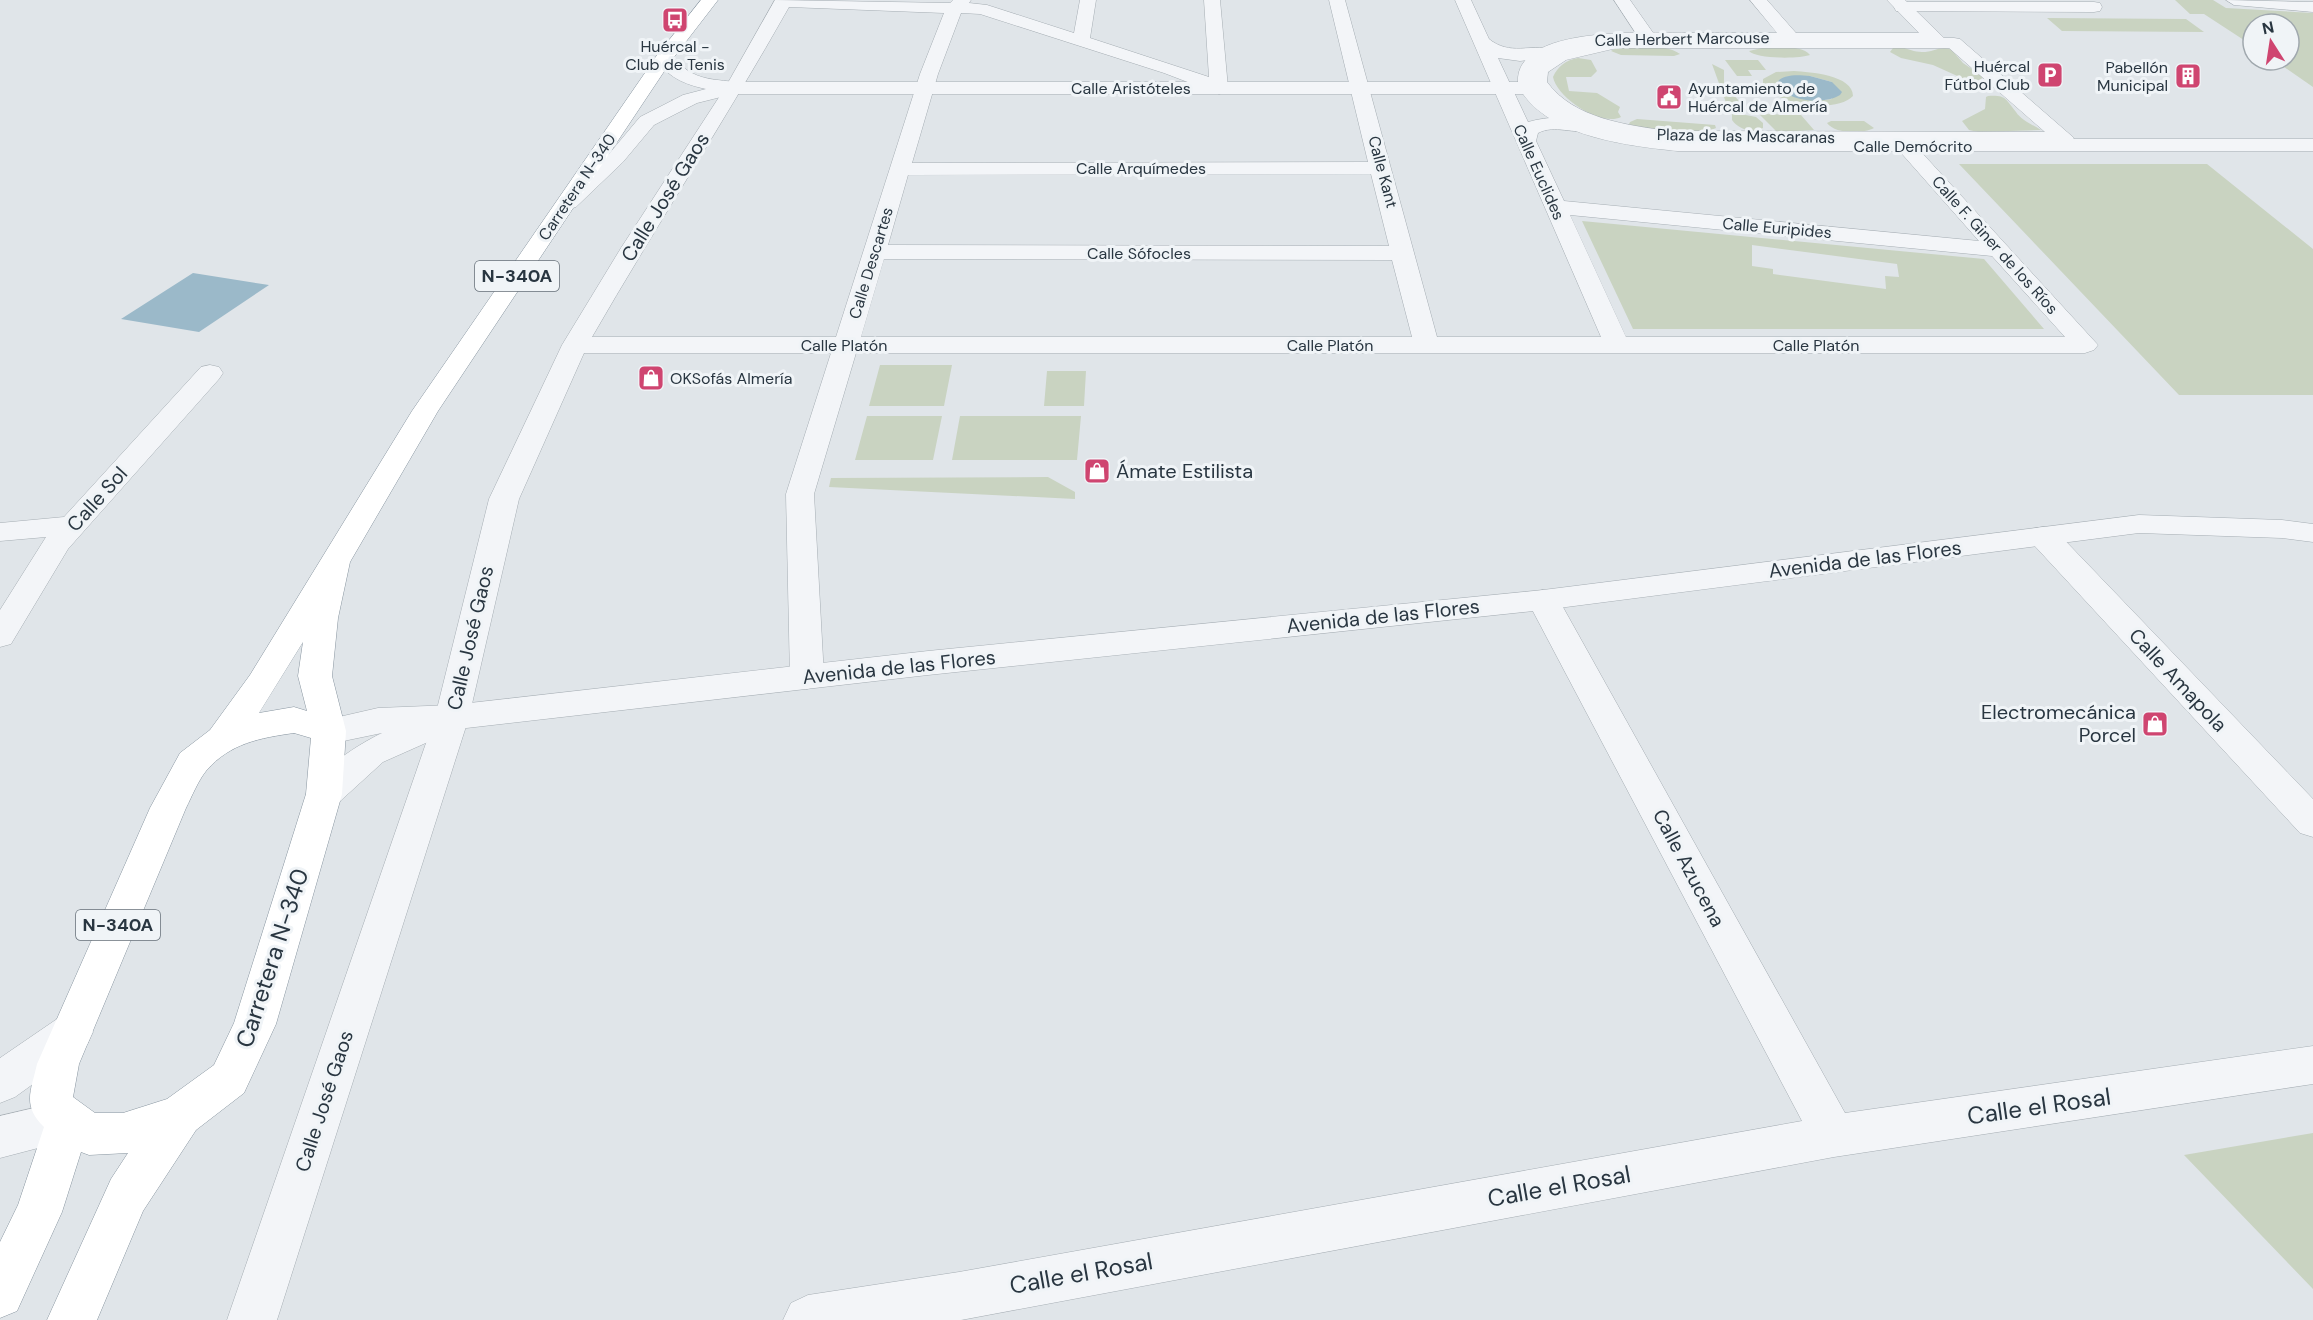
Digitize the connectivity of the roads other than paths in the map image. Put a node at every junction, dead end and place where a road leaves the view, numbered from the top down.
1 (710, 0) edge
2 (1088, 0) edge
3 (1212, 0) edge
4 (1338, 0) edge
5 (1463, 0) edge
6 (1622, 0) edge
7 (1758, 0) edge
8 (783, 1) edge
9 (2236, 1) edge
10 (959, 4) edge
11 (1898, 4) edge
12 (2089, 4) edge
13 (2313, 7) edge
14 (1647, 38) junction
15 (1791, 38) junction
16 (1081, 41) junction
17 (1481, 41) junction
18 (664, 58) junction
19 (1543, 61) junction
20 (734, 88) junction
21 (924, 88) junction
22 (1219, 88) junction
23 (1361, 88) junction
24 (1502, 88) junction
25 (1529, 88) junction
26 (1585, 126) junction
27 (1526, 142) junction
28 (2313, 145) edge
29 (1905, 146) junction
30 (900, 168) junction
31 (1382, 168) junction
32 (568, 202) junction
33 (1555, 207) junction
34 (1999, 250) junction
35 (874, 252) junction
36 (1404, 253) junction
37 (575, 345) junction
38 (845, 345) junction
39 (1426, 345) junction
40 (1617, 345) junction
41 (2085, 345) joint
42 (210, 373) dead end
43 (74, 525) junction
44 (0, 532) edge
45 (2313, 533) edge
46 (2043, 536) junction
47 (335, 560) junction
48 (1543, 600) junction
49 (0, 636) edge
50 (807, 677) junction
51 (452, 717) junction
52 (329, 731) junction
53 (222, 739) junction
54 (324, 794) junction
55 (2313, 823) edge
56 (72, 1032) junction
57 (2313, 1065) edge
58 (0, 1083) edge
59 (180, 1115) junction
60 (68, 1121) junction
61 (0, 1137) edge
62 (1834, 1137) junction
63 (0, 1294) edge
64 (72, 1320) edge
65 (252, 1320) edge
66 (808, 1320) edge

1 - 18 highway, Carretera N-340 / N-340A
2 - 16 street
3 - 22 street
4 - 23 street, Calle Kant
5 - 17 street, Calle Euclides
6 - 14 street
7 - 15 street
8 - 10 street
8 - 20 street, Calle José Gaos
9 - 13 street
10 - 16 street
10 - 21 street, Calle Descartes
11 - 12 street
11 - 15 street, Calle Herbert Marcouse
14 - 15 street, Calle Herbert Marcouse
14 - 19 street, Calle Herbert Marcouse
16 - 22 street
17 - 19 street, Calle Herbert Marcouse
17 - 24 street, Calle Euclides
18 - 20 street, Calle Aristóteles
18 - 32 highway, Carretera N-340 / N-340A
19 - 19 street, Plaza de las Mascaranas
19 - 25 street
20 - 21 street, Calle Aristóteles
20 - 32 street, Calle Aristóteles
20 - 37 street, Calle José Gaos
21 - 22 street, Calle Aristóteles
21 - 30 street, Calle Descartes
22 - 23 street, Calle Aristóteles
23 - 24 street, Calle Aristóteles
23 - 31 street, Calle Kant
24 - 25 street, Calle Aristóteles
24 - 27 street, Calle Euclides
25 - 26 street, Calle Demócrito
26 - 27 street
26 - 29 street, Calle Demócrito
27 - 33 street, Calle Euclides
28 - 29 street, Calle Demócrito
29 - 34 street, Calle F. Giner de los Ríos
30 - 31 street, Calle Arquímedes
30 - 35 street, Calle Descartes
31 - 36 street, Calle Kant
32 - 47 highway, Carretera N-340 / N-340A
33 - 34 street, Calle Euripides
33 - 40 street, Calle Euclides
34 - 41 street, Calle F. Giner de los Ríos
35 - 36 street, Calle Sófocles
35 - 38 street, Calle Descartes
36 - 39 street, Calle Kant
37 - 38 street, Calle Platón
37 - 51 street, Calle José Gaos
38 - 39 street, Calle Platón
38 - 50 street, Calle Descartes
39 - 40 street, Calle Platón
40 - 41 street, Calle Platón
42 - 43 street, Calle Sol
43 - 44 street
43 - 49 street, Calle Sol
45 - 46 street, Avenida de las Flores
46 - 48 street, Avenida de las Flores
46 - 55 street, Calle Amapola
47 - 52 highway, Carretera N-340 / N-340A
47 - 53 highway, Carretera N-340 / N-340A
48 - 50 street, Avenida de las Flores
48 - 62 street, Calle Azucena
50 - 51 street, Avenida de las Flores
51 - 52 street, Avenida de las Flores
51 - 54 street, Avenida de las Flores
51 - 65 street, Calle José Gaos
52 - 53 highway, Carretera N-340 / N-340A
52 - 54 highway, Carretera N-340 / N-340A
53 - 56 highway, Carretera N-340 / N-340A
54 - 59 highway, Carretera N-340 / N-340A
56 - 58 street
56 - 60 highway, Carretera N-340 / N-340A
57 - 62 street, Calle el Rosal
59 - 60 highway, Carretera N-340 / N-340A
59 - 64 highway, N-340A
60 - 61 street
60 - 63 highway
62 - 66 street, Calle el Rosal

